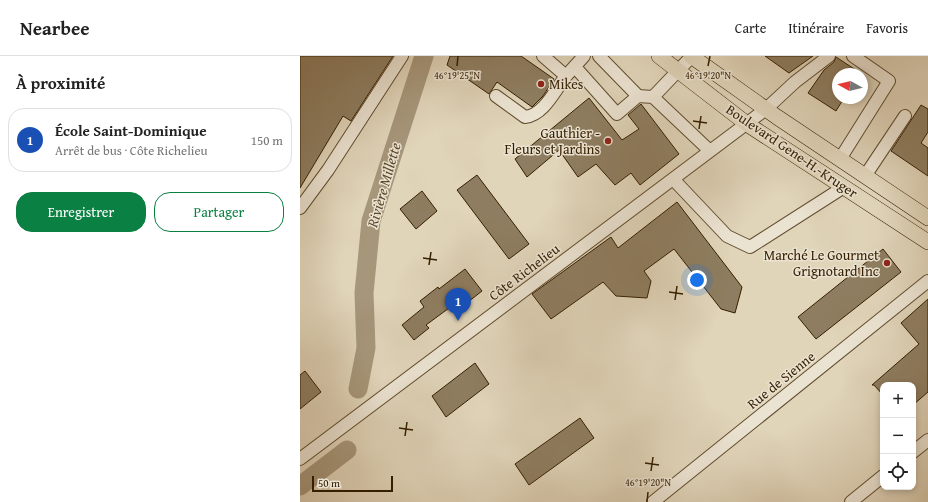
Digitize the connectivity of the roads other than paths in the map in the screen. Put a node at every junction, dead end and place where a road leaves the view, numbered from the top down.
1 (402, 56) edge
2 (542, 56) edge
3 (584, 56) edge
4 (599, 56) edge
5 (659, 56) edge
6 (692, 56) edge
7 (829, 56) edge
8 (852, 56) edge
9 (575, 67) junction
10 (678, 69) junction
11 (566, 76) junction
12 (496, 96) dead end
13 (638, 96) junction
14 (653, 97) junction
15 (766, 109) junction
16 (905, 116) dead end
17 (747, 124) junction
18 (710, 151) junction
19 (840, 160) junction
20 (865, 176) junction
21 (673, 179) junction
22 (844, 187) junction
23 (300, 208) edge
24 (928, 218) edge
25 (928, 242) edge
26 (928, 281) edge
27 (928, 440) edge
28 (916, 450) edge
29 (300, 459) edge
30 (880, 478) edge
31 (653, 502) edge
32 (851, 502) edge

1 - 23 street
2 - 11 street
3 - 9 street
4 - 13 street
5 - 10 main road, Boulevard Gene-H.-Kruger
6 - 10 street
6 - 15 main road, Boulevard Gene-H.-Kruger
7 - 15 street, Côte Richelieu
8 - 19 street
9 - 11 street
9 - 13 street
10 - 14 street
10 - 17 main road, Boulevard Gene-H.-Kruger
11 - 12 street
13 - 14 street
14 - 18 street
15 - 17 street, Côte Richelieu
15 - 19 main road, Boulevard Gene-H.-Kruger
16 - 20 street
17 - 18 street, Côte Richelieu
17 - 22 main road, Boulevard Gene-H.-Kruger
18 - 21 street, Côte Richelieu
19 - 20 main road, Boulevard Gene-H.-Kruger
20 - 24 main road, Boulevard Gene-H.-Kruger
21 - 22 street
21 - 29 street, Côte Richelieu
22 - 25 main road, Boulevard Gene-H.-Kruger
26 - 31 street, Rue de Sienne
27 - 28 street
30 - 32 street

